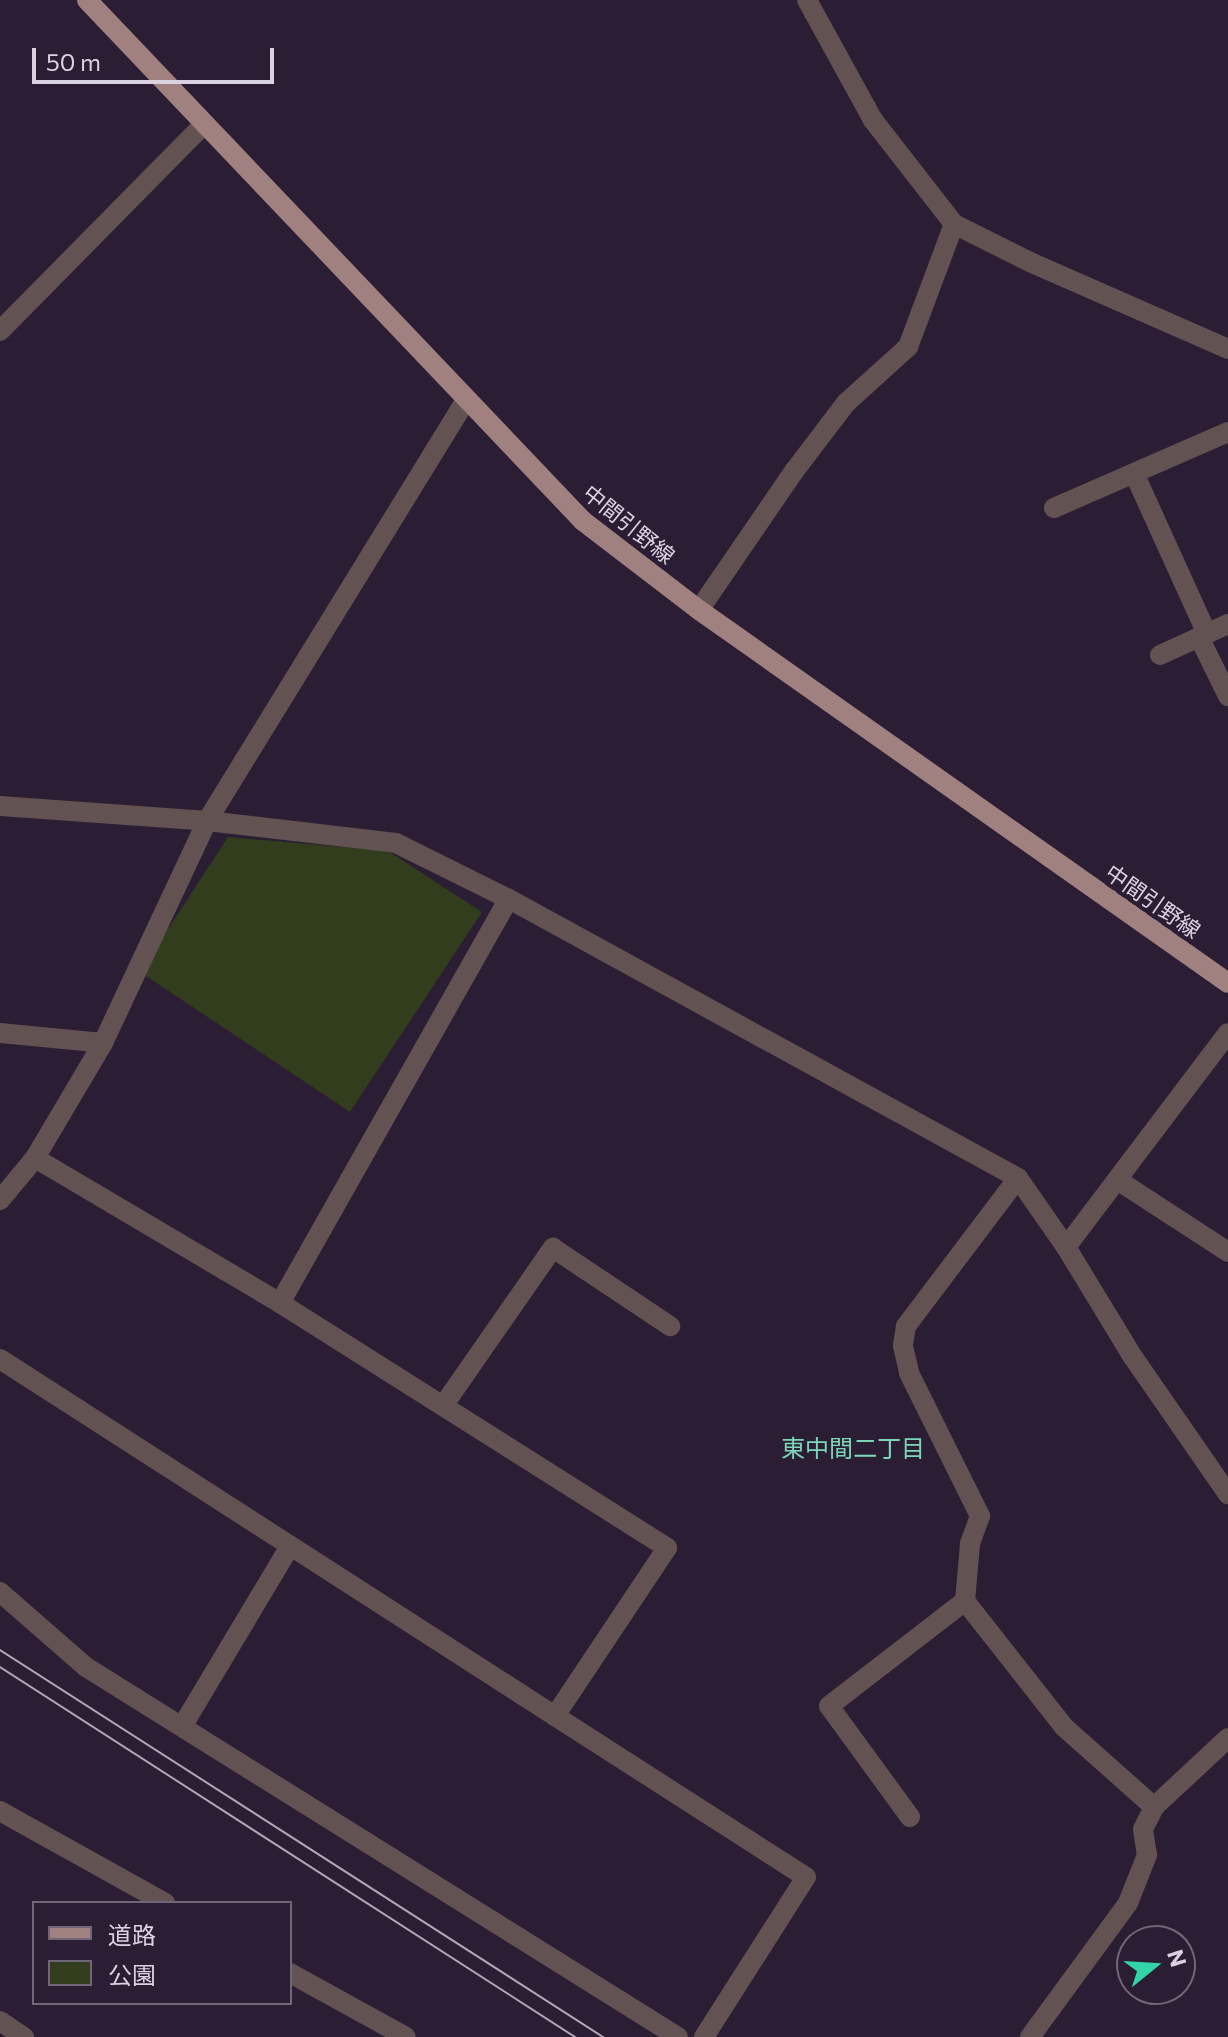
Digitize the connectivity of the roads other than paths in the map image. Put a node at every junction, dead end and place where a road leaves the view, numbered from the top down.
1 (87, 0) edge
2 (807, 0) edge
3 (203, 125) junction
4 (954, 224) junction
5 (0, 331) edge
6 (1228, 349) edge
7 (465, 401) junction
8 (1228, 432) edge
9 (1134, 473) junction
10 (1054, 508) dead end
11 (699, 610) junction
12 (1228, 624) edge
13 (1203, 635) junction
14 (1160, 655) dead end
15 (1228, 696) edge
16 (0, 806) edge
17 (207, 821) junction
18 (509, 899) junction
19 (1228, 983) edge
20 (0, 1033) edge
21 (1228, 1033) edge
22 (103, 1043) junction
23 (35, 1158) junction
24 (1018, 1178) junction
25 (1119, 1181) junction
26 (0, 1200) edge
27 (1066, 1247) junction
28 (1228, 1252) edge
29 (280, 1303) junction
30 (670, 1326) dead end
31 (0, 1359) edge
32 (443, 1406) junction
33 (1228, 1494) edge
34 (289, 1548) junction
35 (0, 1592) edge
36 (965, 1601) junction
37 (555, 1716) junction
38 (183, 1725) junction
39 (1228, 1738) edge
40 (1154, 1807) junction
41 (0, 1811) edge
42 (910, 1817) dead end
43 (161, 1901) edge
44 (292, 1974) edge
45 (0, 2021) edge
46 (24, 2037) edge
47 (406, 2037) edge
48 (678, 2037) edge
49 (704, 2037) edge
50 (1030, 2037) edge

1 - 3 main road, 中間引野線
2 - 4 street
3 - 5 street
3 - 7 main road, 中間引野線
4 - 6 street
4 - 11 street
7 - 11 main road, 中間引野線
7 - 17 street
8 - 9 street
9 - 10 street
9 - 13 street
11 - 19 main road, 中間引野線
12 - 13 street
13 - 14 street
13 - 15 street
16 - 17 street
17 - 18 street
17 - 22 street
18 - 24 street
18 - 29 street
20 - 22 street
21 - 25 street
22 - 23 street
23 - 26 street
23 - 29 street
24 - 27 street
24 - 36 street
25 - 27 street
25 - 28 street
27 - 33 street
29 - 32 street
30 - 32 street
31 - 34 street
32 - 37 street
34 - 37 street
34 - 38 street
35 - 38 street
36 - 40 street
36 - 42 street
37 - 49 street
38 - 48 street
39 - 40 street
40 - 50 street
41 - 43 street
44 - 47 street
45 - 46 street

